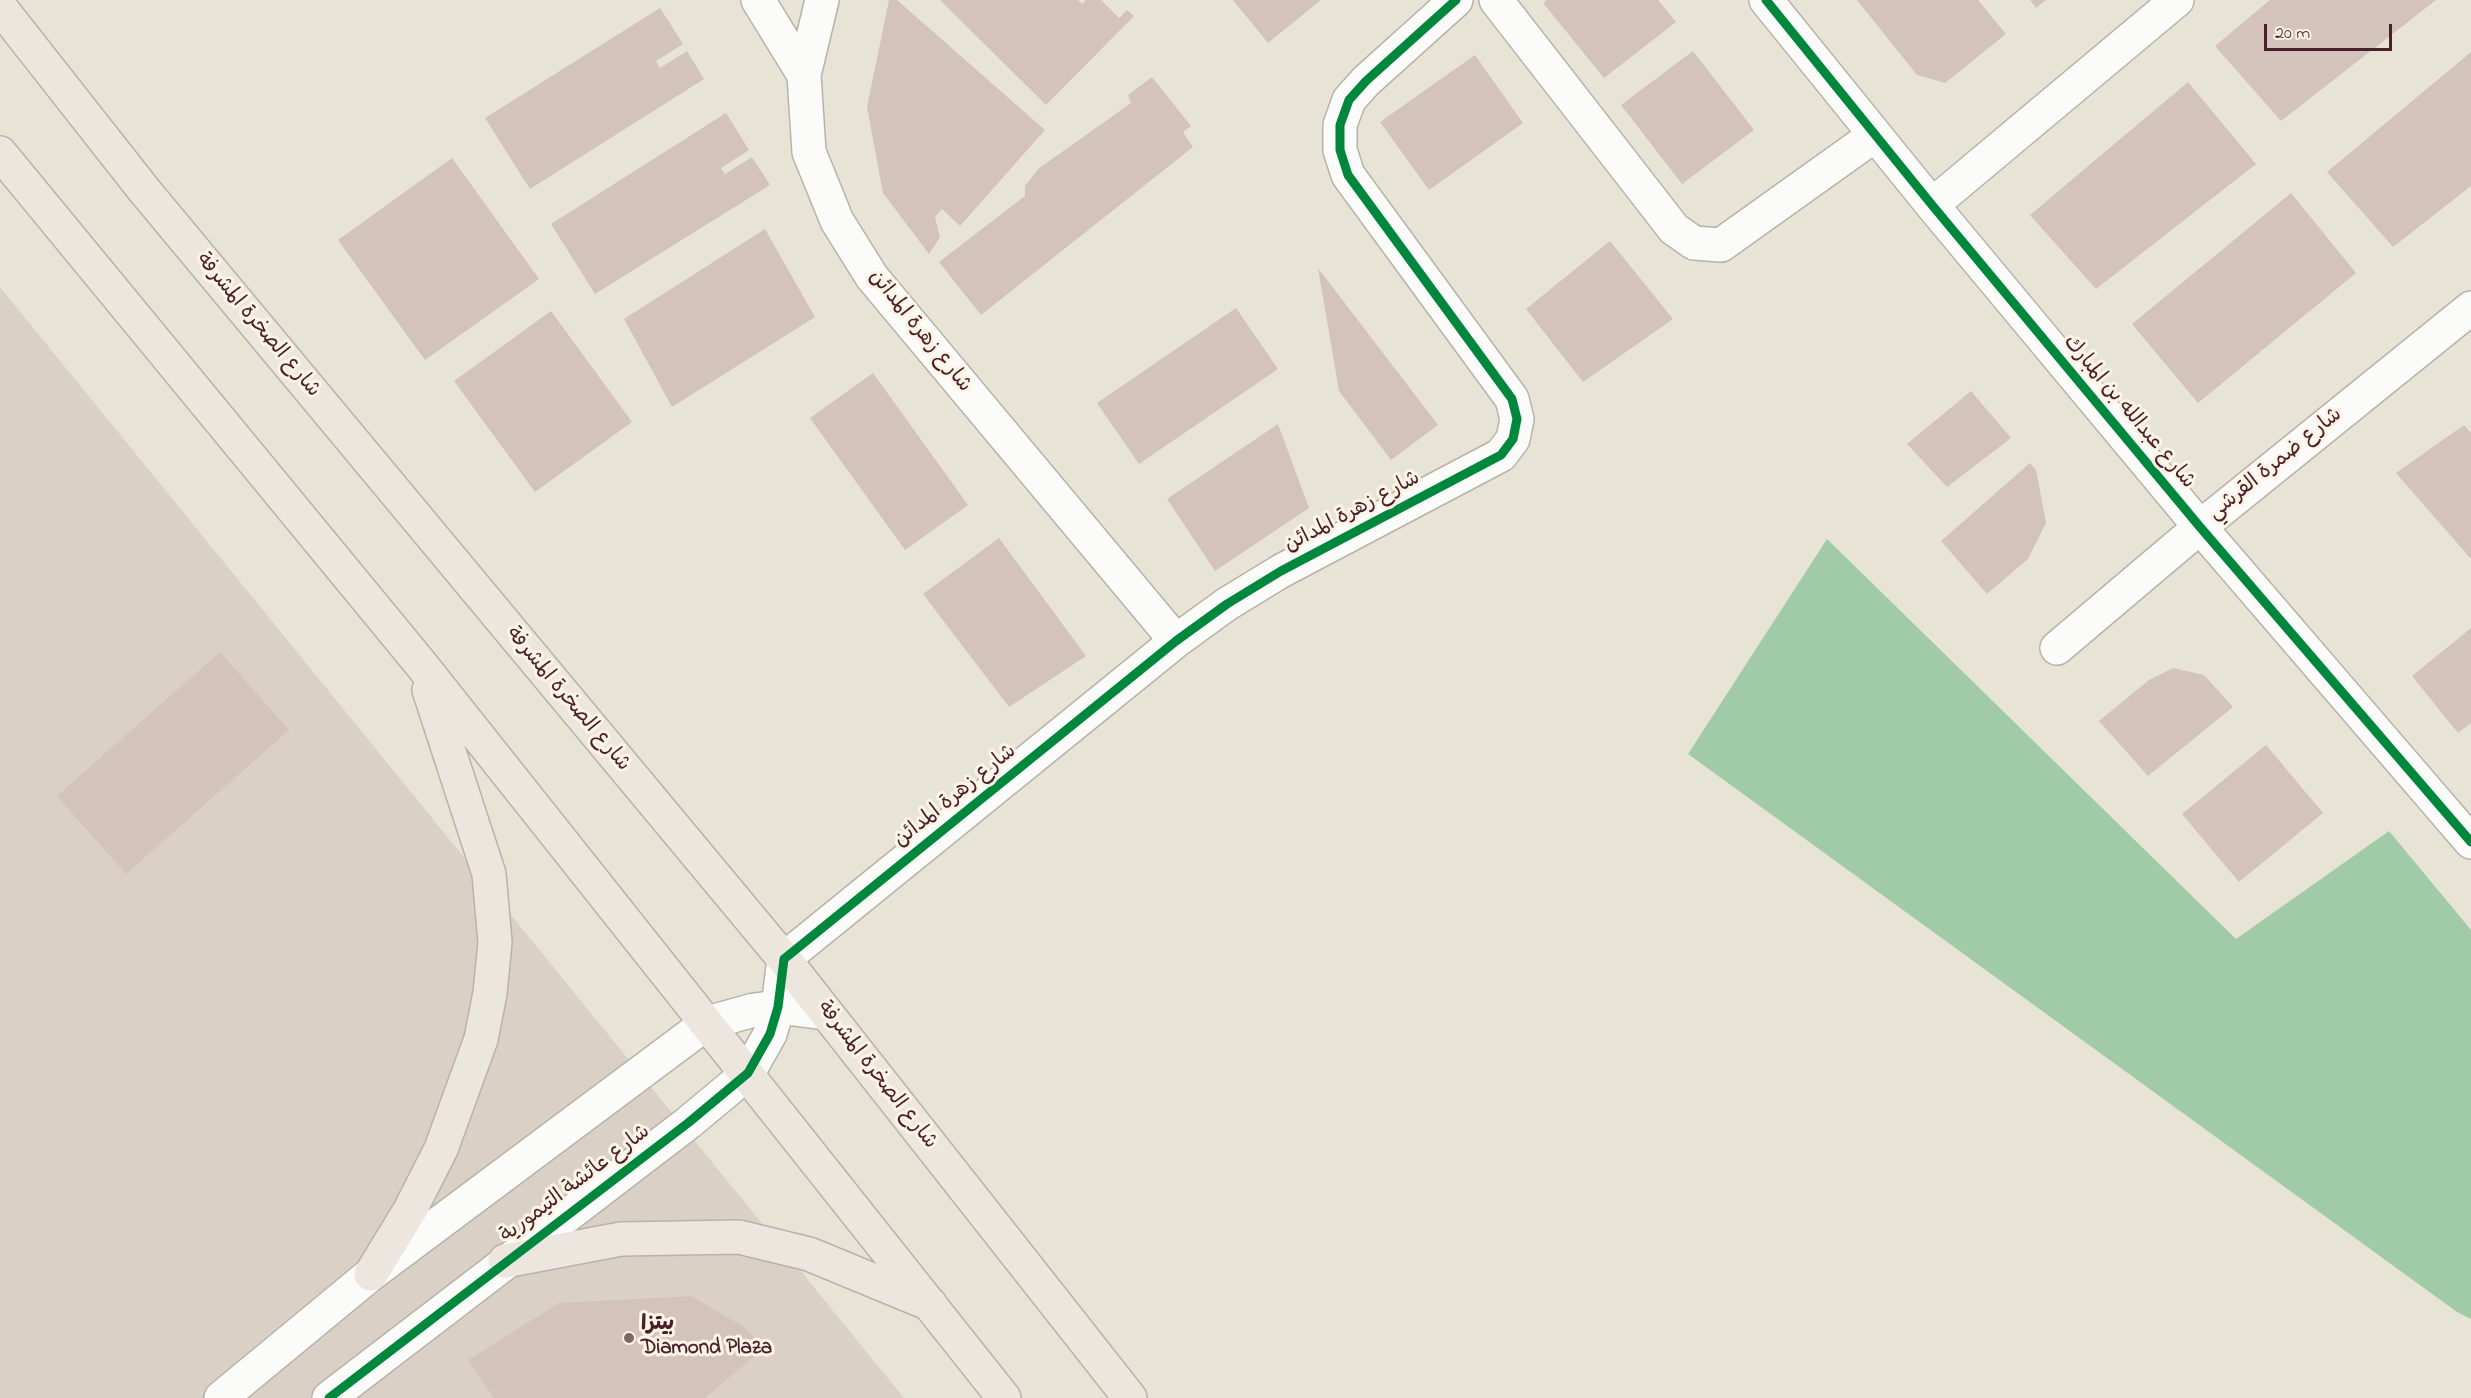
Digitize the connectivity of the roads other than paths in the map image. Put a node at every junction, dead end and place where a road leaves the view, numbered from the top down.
1 (758, 0) edge
2 (822, 0) edge
3 (1456, 0) edge
4 (1496, 0) edge
5 (1766, 0) edge
6 (2177, 0) edge
7 (0, 7) edge
8 (804, 75) junction
9 (1875, 135) junction
10 (0, 153) edge
11 (1932, 205) junction
12 (2471, 308) edge
13 (2200, 527) junction
14 (1176, 641) junction
15 (2057, 648) dead end
16 (420, 663) junction
17 (2471, 842) edge
18 (784, 959) junction
19 (778, 1007) junction
20 (825, 1012) junction
21 (706, 1023) junction
22 (748, 1073) junction
23 (505, 1261) junction
24 (371, 1274) junction
25 (932, 1305) junction
26 (220, 1398) edge
27 (329, 1398) edge
28 (1004, 1398) edge
29 (1130, 1398) edge

1 - 8 street
2 - 8 street, شارع زهرة المدائن
3 - 14 street, شارع زهرة المدائن
4 - 9 street
5 - 9 street, شارع عبدالله بن المبارك
6 - 11 street
7 - 18 main road, شارع الصخرة المشرفة
8 - 14 street, شارع زهرة المدائن
9 - 11 street, شارع عبدالله بن المبارك
10 - 16 main road
11 - 13 street, شارع عبدالله بن المبارك
12 - 13 street, شارع ضمرة القرشي
13 - 15 street, شارع ضمرة القرشي
13 - 17 street, شارع عبدالله بن المبارك
14 - 18 street, شارع زهرة المدائن
16 - 21 main road
16 - 24 main road
18 - 19 street, شارع عائشة التيمورية
18 - 20 main road, شارع الصخرة المشرفة
19 - 20 street
19 - 21 street
19 - 22 street, شارع عائشة التيمورية
20 - 29 main road, شارع الصخرة المشرفة
21 - 22 main road
21 - 24 street
22 - 23 street, شارع عائشة التيمورية
22 - 25 main road
23 - 25 main road
23 - 27 street, شارع عائشة التيمورية
24 - 26 street
25 - 28 main road

